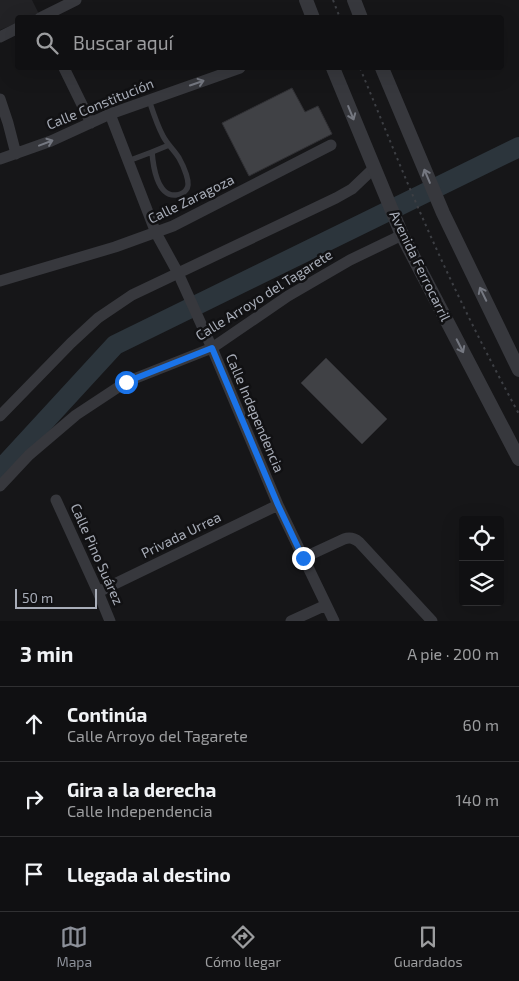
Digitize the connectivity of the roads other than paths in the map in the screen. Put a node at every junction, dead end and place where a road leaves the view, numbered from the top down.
1 (76, 0) edge
2 (306, 0) edge
3 (354, 0) edge
4 (46, 15) edge
5 (312, 15) edge
6 (360, 15) edge
7 (15, 30) edge
8 (0, 37) edge
9 (65, 70) edge
10 (234, 70) edge
11 (333, 70) edge
12 (383, 70) edge
13 (0, 99) edge
14 (149, 100) junction
15 (110, 114) junction
16 (91, 123) junction
17 (169, 145) junction
18 (330, 145) dead end
19 (152, 152) junction
20 (16, 154) junction
21 (0, 159) edge
22 (128, 161) junction
23 (376, 173) junction
24 (400, 230) junction
25 (156, 233) junction
26 (180, 278) junction
27 (0, 281) edge
28 (212, 348) junction
29 (519, 370) edge
30 (0, 416) edge
31 (519, 459) edge
32 (0, 486) edge
33 (56, 500) dead end
34 (278, 505) junction
35 (303, 558) junction
36 (98, 592) junction
37 (326, 605) junction
38 (110, 621) edge
39 (291, 621) edge
40 (334, 621) edge
41 (432, 621) edge

1 - 4 street
2 - 5 street
3 - 6 street
7 - 8 street
9 - 16 street
14 -> 10 street, Calle Constitución
11 -> 23 street, Avenida Ferrocarril
29 -> 12 street
13 - 20 street
14 - 15 street, Calle Constitución
14 - 17 lane
15 - 16 street, Calle Constitución
15 - 22 street, Calle Independencia
20 -> 16 street, Calle Constitución
17 - 19 lane
17 - 19 lane
18 - 25 street, Calle Zaragoza
19 - 22 lane
20 - 21 street, Calle Constitución
22 - 25 street, Calle Independencia
23 - 24 street, Avenida Ferrocarril
23 - 26 street
24 - 28 street, Calle Arroyo del Tagarete
24 -> 31 street, Avenida Ferrocarril
25 - 26 street, Calle Independencia
25 - 27 street, Calle Zaragoza
26 - 28 street, Calle Independencia
26 - 30 street
28 - 32 street, Calle Arroyo del Tagarete
28 - 34 street, Calle Independencia
33 - 36 street, Calle Pino Suárez
34 - 35 street, Calle Independencia
34 - 36 street, Privada Urrea
35 - 37 street, Calle Independencia
35 - 41 street
36 - 38 street, Calle Pino Suárez
37 - 39 street
37 - 40 street, Calle Independencia

